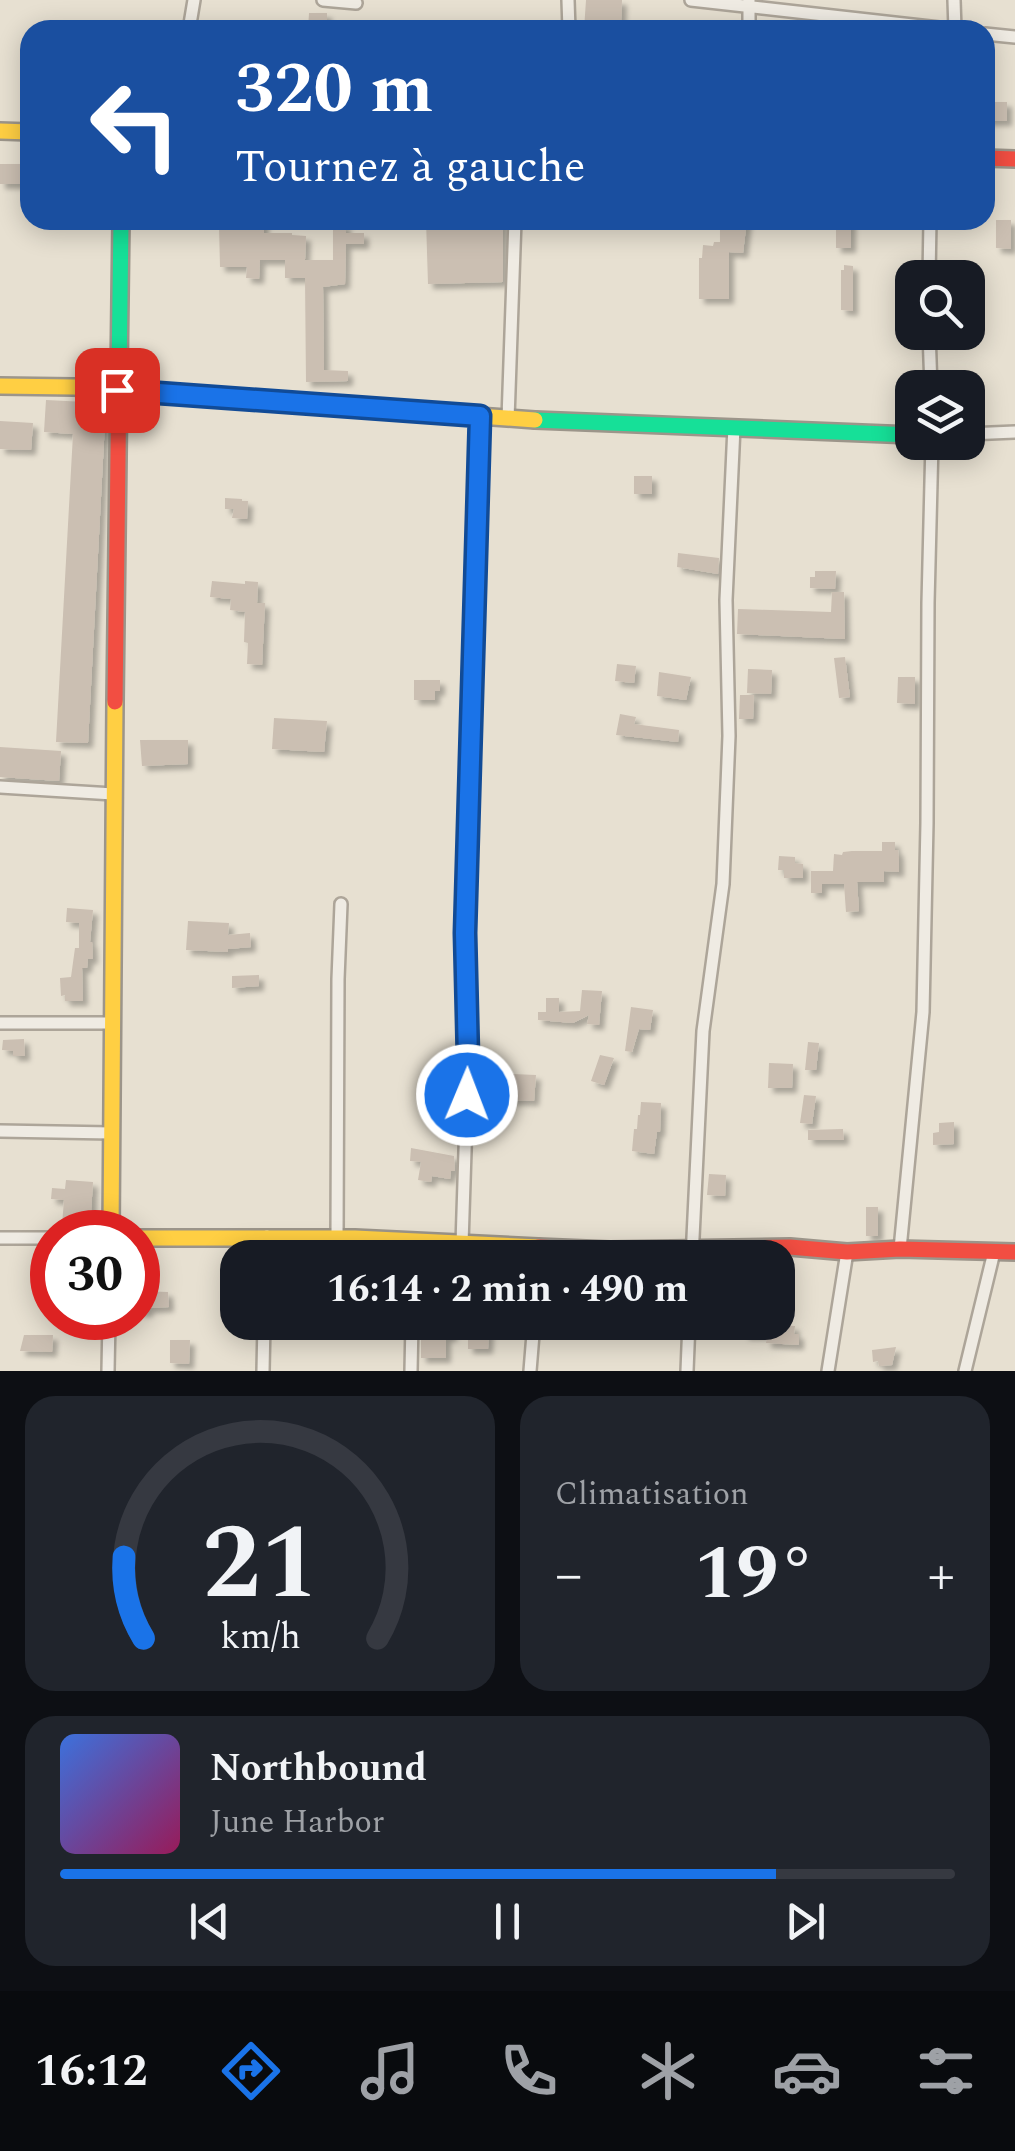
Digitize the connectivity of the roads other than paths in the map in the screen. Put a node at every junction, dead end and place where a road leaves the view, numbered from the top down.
1 (323, 0) edge
2 (691, 0) edge
3 (356, 3) dead end
4 (749, 3) edge
5 (881, 20) edge
6 (120, 230) edge
7 (515, 230) edge
8 (930, 230) edge
9 (929, 260) edge
10 (0, 386) edge
11 (117, 390) junction
12 (480, 416) junction
13 (508, 418) junction
14 (734, 427) junction
15 (1015, 432) edge
16 (985, 433) edge
17 (895, 434) edge
18 (932, 460) edge
19 (0, 787) edge
20 (113, 794) junction
21 (341, 904) dead end
22 (0, 1023) edge
23 (112, 1023) junction
24 (0, 1131) edge
25 (111, 1133) junction
26 (111, 1210) edge
27 (267, 1236) junction
28 (338, 1237) junction
29 (0, 1238) edge
30 (30, 1238) edge
31 (160, 1238) edge
32 (267, 1240) edge
33 (357, 1240) edge
34 (462, 1240) edge
35 (693, 1240) edge
36 (795, 1247) edge
37 (900, 1250) junction
38 (847, 1252) junction
39 (994, 1252) junction
40 (1015, 1252) edge
41 (109, 1340) edge
42 (263, 1340) edge
43 (412, 1340) edge
44 (533, 1340) edge
45 (688, 1340) edge
46 (108, 1371) edge
47 (262, 1371) edge
48 (411, 1371) edge
49 (530, 1371) edge
50 (687, 1371) edge
51 (828, 1371) edge
52 (965, 1371) edge

1 - 3 street
2 - 4 street
4 - 5 street
6 - 11 main road
7 - 13 street
8 - 9 street
10 - 11 main road
11 - 12 main road
11 - 20 main road
12 - 13 main road
12 - 34 street
13 - 14 main road
14 - 17 main road
14 - 35 street
15 - 16 street
18 - 37 street
19 - 20 street
20 - 23 main road
21 - 28 street
22 - 23 street
23 - 25 main road
24 - 25 street
25 - 26 main road
27 - 28 main road
27 - 31 main road
27 - 32 street
28 - 33 main road
29 - 30 street
36 - 38 main road
37 - 38 main road
37 - 39 main road
38 - 51 street
39 - 40 main road
39 - 52 street
41 - 46 street
42 - 47 street
43 - 48 street
44 - 49 street
45 - 50 street

